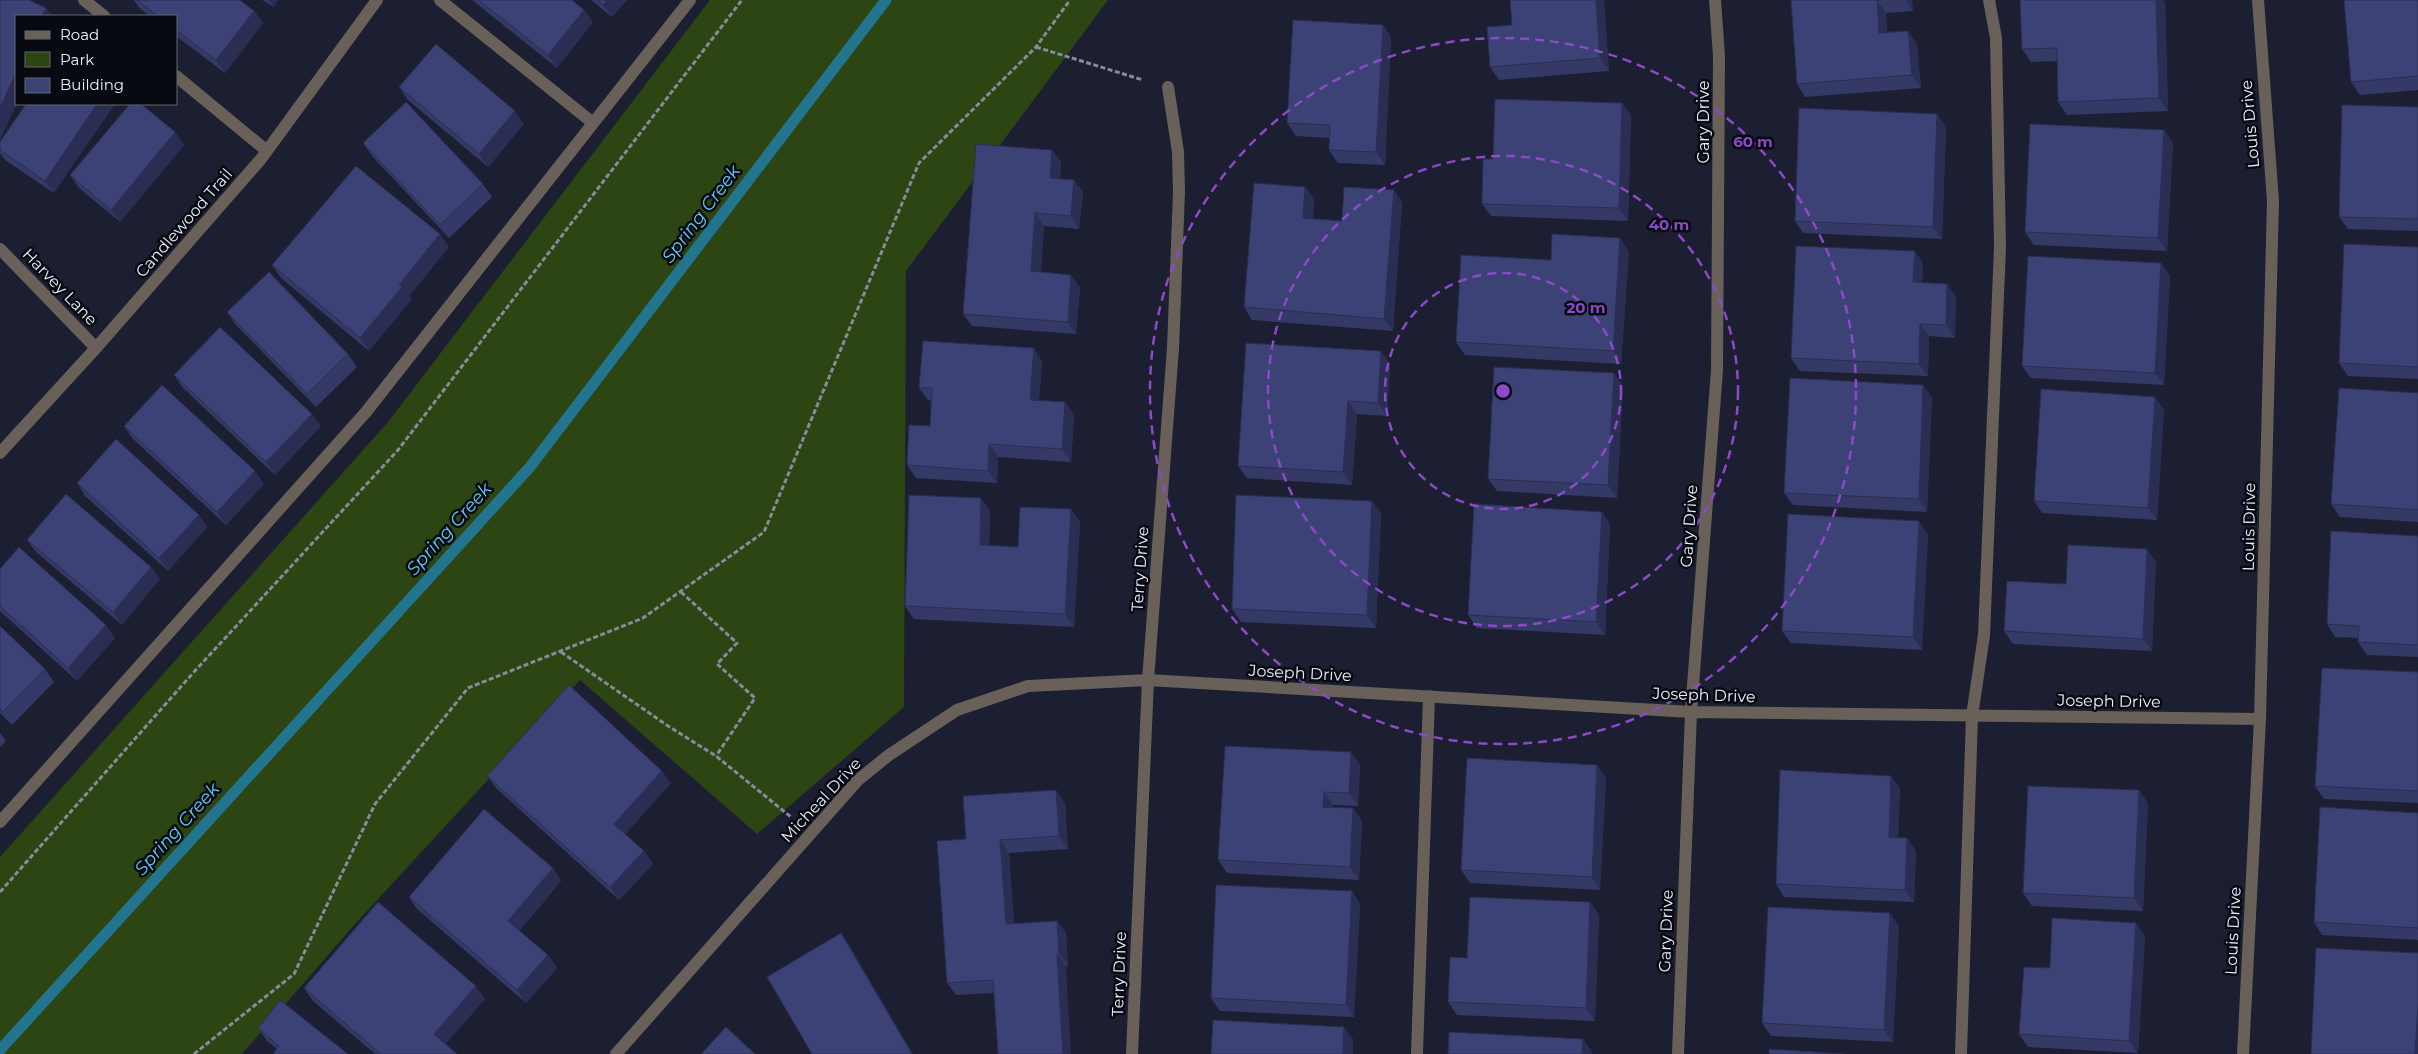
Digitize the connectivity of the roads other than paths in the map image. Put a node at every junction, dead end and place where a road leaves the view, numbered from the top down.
1 (84, 0) edge
2 (377, 0) edge
3 (440, 0) edge
4 (690, 0) edge
5 (1715, 0) edge
6 (1989, 0) edge
7 (2258, 0) edge
8 (103, 15) edge
9 (178, 78) edge
10 (1168, 87) road end
11 (593, 123) junction
12 (267, 151) junction
13 (0, 249) edge
14 (96, 348) junction
15 (0, 453) edge
16 (1148, 680) junction
17 (1429, 696) junction
18 (1692, 712) junction
19 (1972, 716) junction
20 (2260, 719) junction
21 (0, 822) edge
22 (616, 1054) edge
23 (1132, 1054) edge
24 (1417, 1054) edge
25 (1678, 1054) edge
26 (1961, 1054) edge
27 (2243, 1054) edge

1 - 8 street
2 - 12 street, Candlewood Trail
3 - 11 street
4 - 11 street
5 - 18 street, Gary Drive
6 - 19 street
7 - 20 street, Louis Drive
9 - 12 street
10 - 16 street, Terry Drive
11 - 21 street
12 - 14 street, Candlewood Trail
13 - 14 street, Harvey Lane
14 - 15 street, Candlewood Trail
16 - 17 street, Joseph Drive
16 - 22 street, Micheal Drive
16 - 23 street, Terry Drive
17 - 18 street, Joseph Drive
17 - 24 street
18 - 19 street, Joseph Drive
18 - 25 street, Gary Drive
19 - 20 street, Joseph Drive
19 - 26 street
20 - 27 street, Louis Drive

